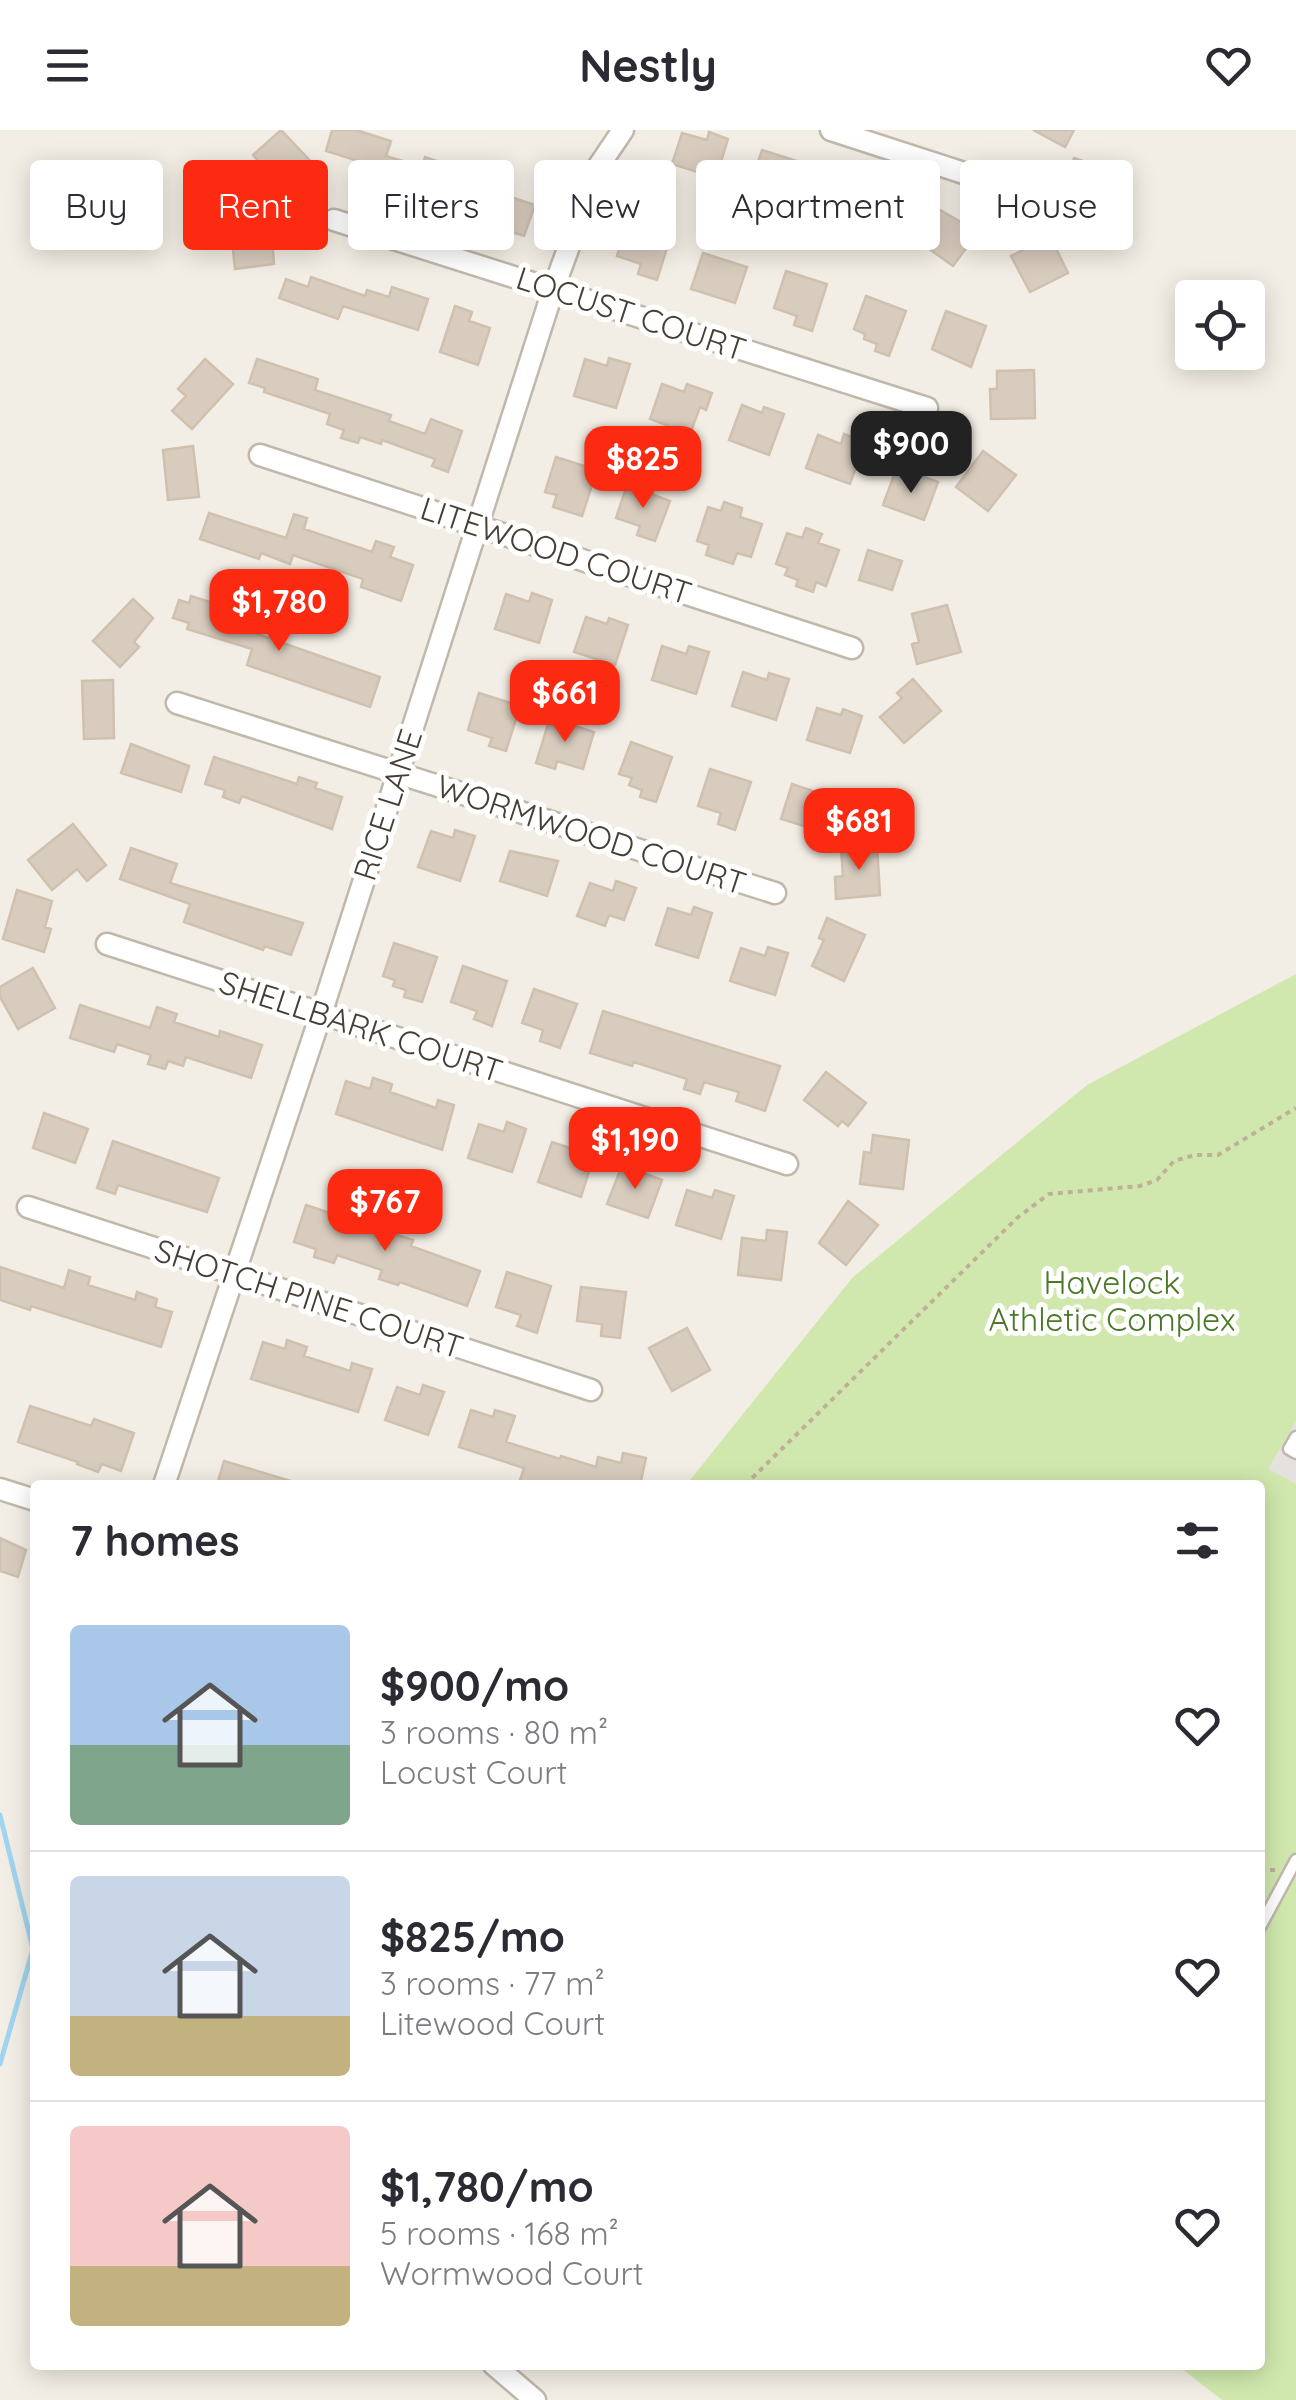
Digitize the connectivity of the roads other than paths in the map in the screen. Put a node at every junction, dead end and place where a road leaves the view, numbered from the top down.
1 (623, 130) edge
2 (831, 130) edge
3 (960, 172) edge
4 (334, 220) dead end
5 (553, 290) junction
6 (927, 408) dead end
7 (260, 454) dead end
8 (476, 524) junction
9 (852, 648) dead end
10 (178, 703) dead end
11 (398, 774) junction
12 (776, 893) dead end
13 (107, 944) dead end
14 (322, 1014) junction
15 (787, 1164) dead end
16 (28, 1207) dead end
17 (232, 1276) junction
18 (591, 1390) dead end
19 (1296, 1437) edge
20 (1296, 1453) edge
21 (166, 1480) edge
22 (0, 1489) edge
23 (30, 1498) edge
24 (1296, 1860) edge
25 (1265, 1919) edge
26 (500, 2370) edge
27 (535, 2400) edge

1 - 5 street, RICE LANE
2 - 3 street
4 - 5 street, LOCUST COURT
5 - 6 street, LOCUST COURT
5 - 8 street, RICE LANE
7 - 8 street, LITEWOOD COURT
8 - 9 street, LITEWOOD COURT
8 - 11 street, RICE LANE
10 - 11 street, WORMWOOD COURT
11 - 12 street, WORMWOOD COURT
11 - 14 street, RICE LANE
13 - 14 street, SHELLBARK COURT
14 - 15 street, SHELLBARK COURT
14 - 17 street, RICE LANE
16 - 17 street, SHOTCH PINE COURT
17 - 18 street, SHOTCH PINE COURT
17 - 21 street, RICE LANE
19 - 20 lane
22 - 23 street
24 - 25 lane
26 - 27 street

